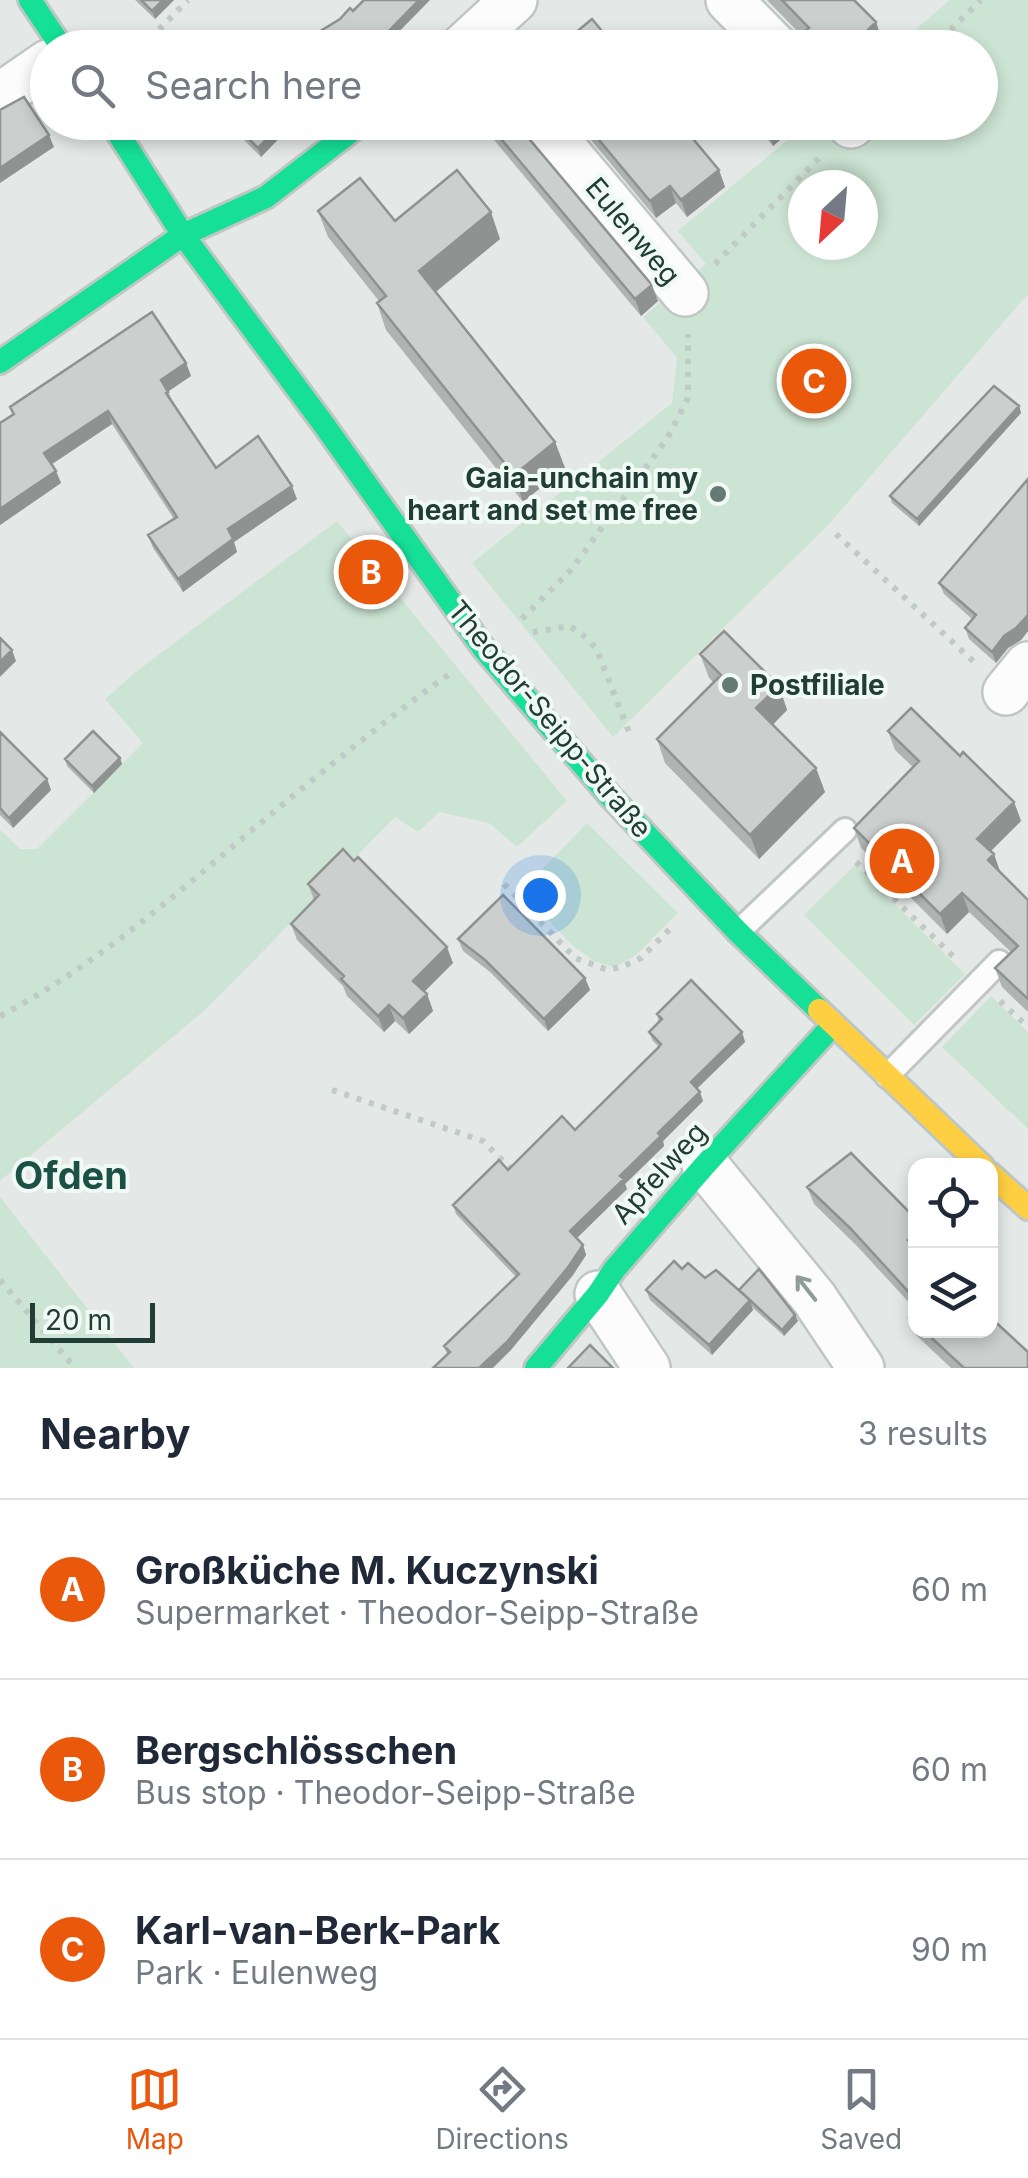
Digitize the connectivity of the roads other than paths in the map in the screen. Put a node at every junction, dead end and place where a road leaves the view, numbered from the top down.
1 (30, 0) edge
2 (514, 0) edge
3 (729, 0) edge
4 (50, 30) edge
5 (485, 30) edge
6 (758, 30) edge
7 (30, 76) edge
8 (0, 96) edge
9 (122, 140) edge
10 (339, 140) edge
11 (556, 140) edge
12 (183, 235) junction
13 (685, 294) road end
14 (0, 362) edge
15 (839, 835) road end
16 (738, 932) junction
17 (998, 962) edge
18 (834, 1025) junction
19 (887, 1076) junction
20 (974, 1158) edge
21 (705, 1165) junction
22 (998, 1179) edge
23 (1023, 1193) edge
24 (606, 1282) junction
25 (536, 1368) edge
26 (647, 1368) edge
27 (861, 1368) edge

1 - 4 street
2 - 5 street
3 - 6 street
7 - 8 street
9 - 12 street, Theodor-Seipp-Straße
10 - 12 street
11 - 13 street, Eulenweg
12 - 14 street
12 - 16 street, Theodor-Seipp-Straße
15 - 16 lane
16 - 18 street, Theodor-Seipp-Straße
17 - 19 lane
18 - 19 street, Theodor-Seipp-Straße
18 - 21 street, Apfelweg
19 - 20 street, Theodor-Seipp-Straße
21 - 24 street, Apfelweg
27 -> 21 street
22 - 23 street
24 - 25 street, Apfelweg
24 - 26 street

